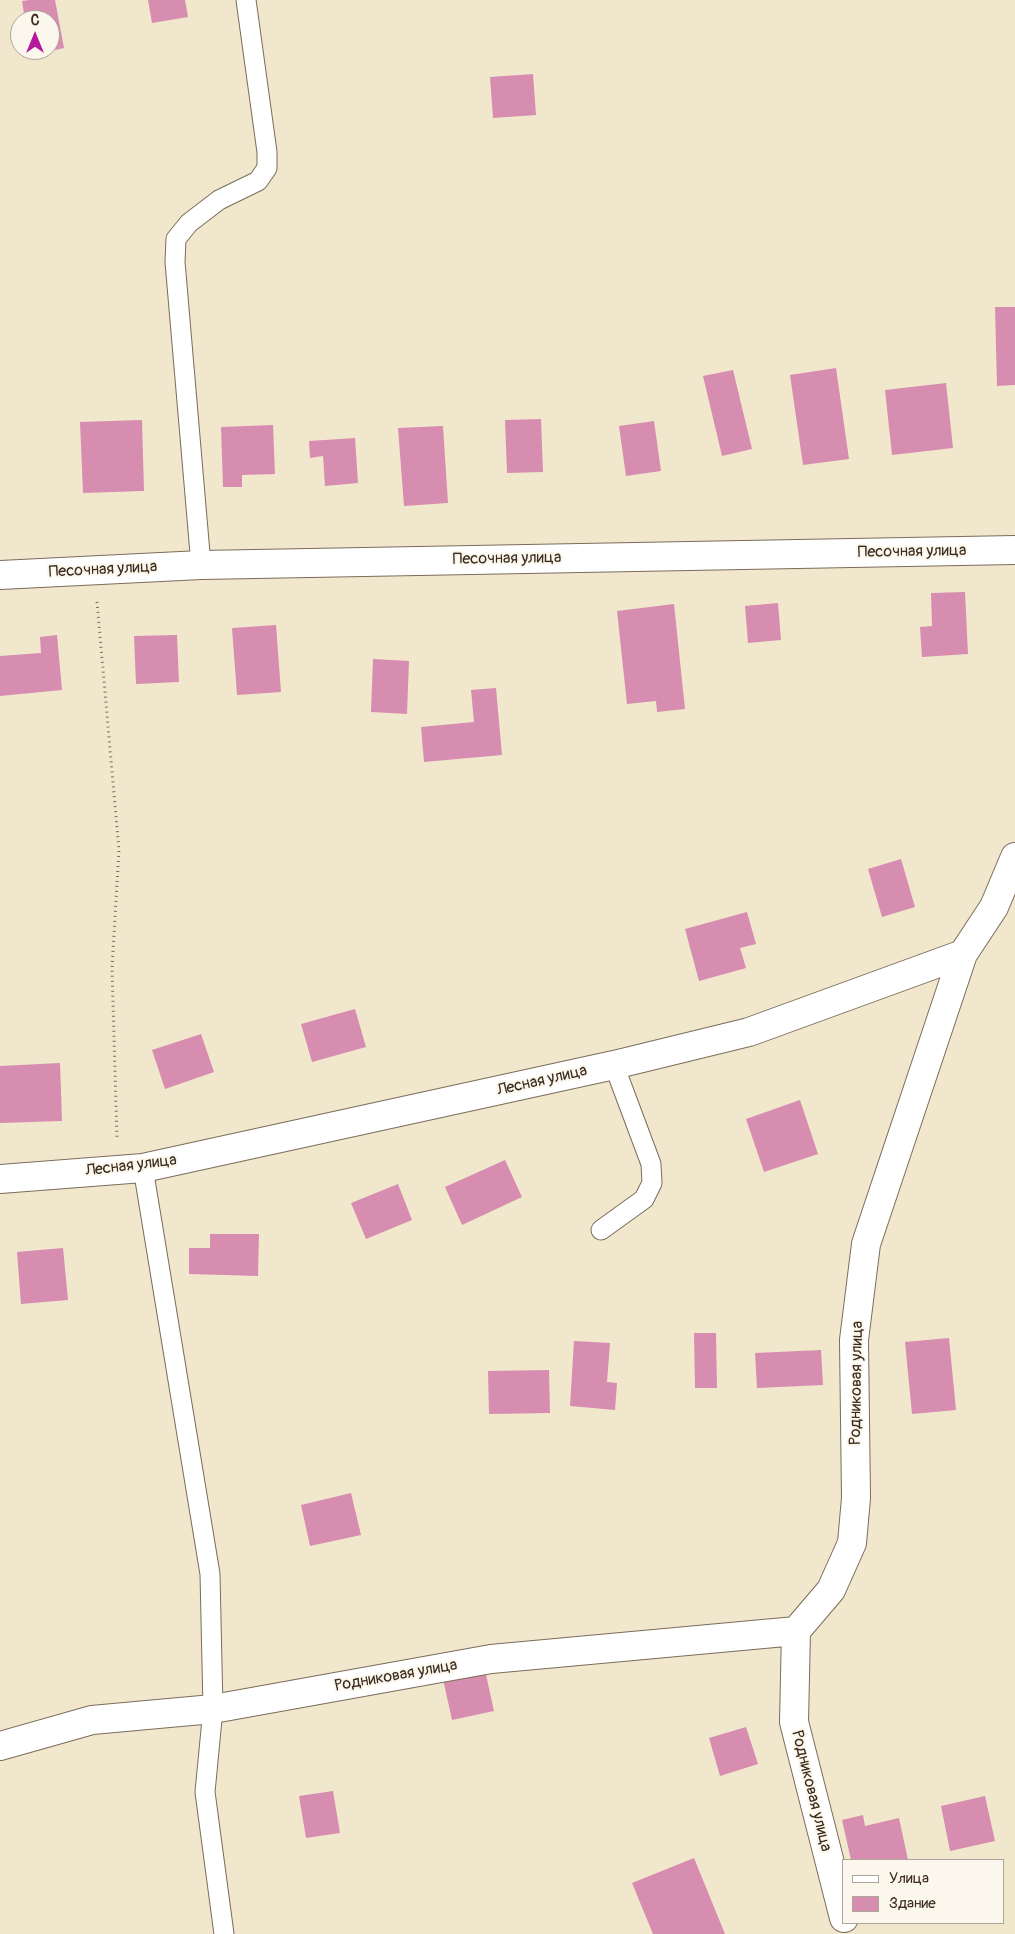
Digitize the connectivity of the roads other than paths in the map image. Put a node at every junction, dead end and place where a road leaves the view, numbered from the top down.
1 (246, 0) edge
2 (1015, 550) edge
3 (201, 565) junction
4 (0, 575) edge
5 (1015, 857) edge
6 (963, 954) junction
7 (614, 1065) junction
8 (131, 1169) junction
9 (0, 1179) edge
10 (600, 1230) dead end
11 (796, 1631) junction
12 (213, 1710) junction
13 (0, 1746) edge
14 (842, 1910) edge
15 (224, 1934) edge

1 - 3 lane
2 - 3 street, Песочная улица
3 - 4 street, Песочная улица
5 - 6 street
6 - 7 street, Лесная улица
6 - 11 street, Родниковая улица
7 - 8 street, Лесная улица
7 - 10 lane
8 - 9 street, Лесная улица
8 - 12 lane
11 - 12 street, Родниковая улица
11 - 14 street, Родниковая улица
12 - 13 street, Родниковая улица
12 - 15 lane

